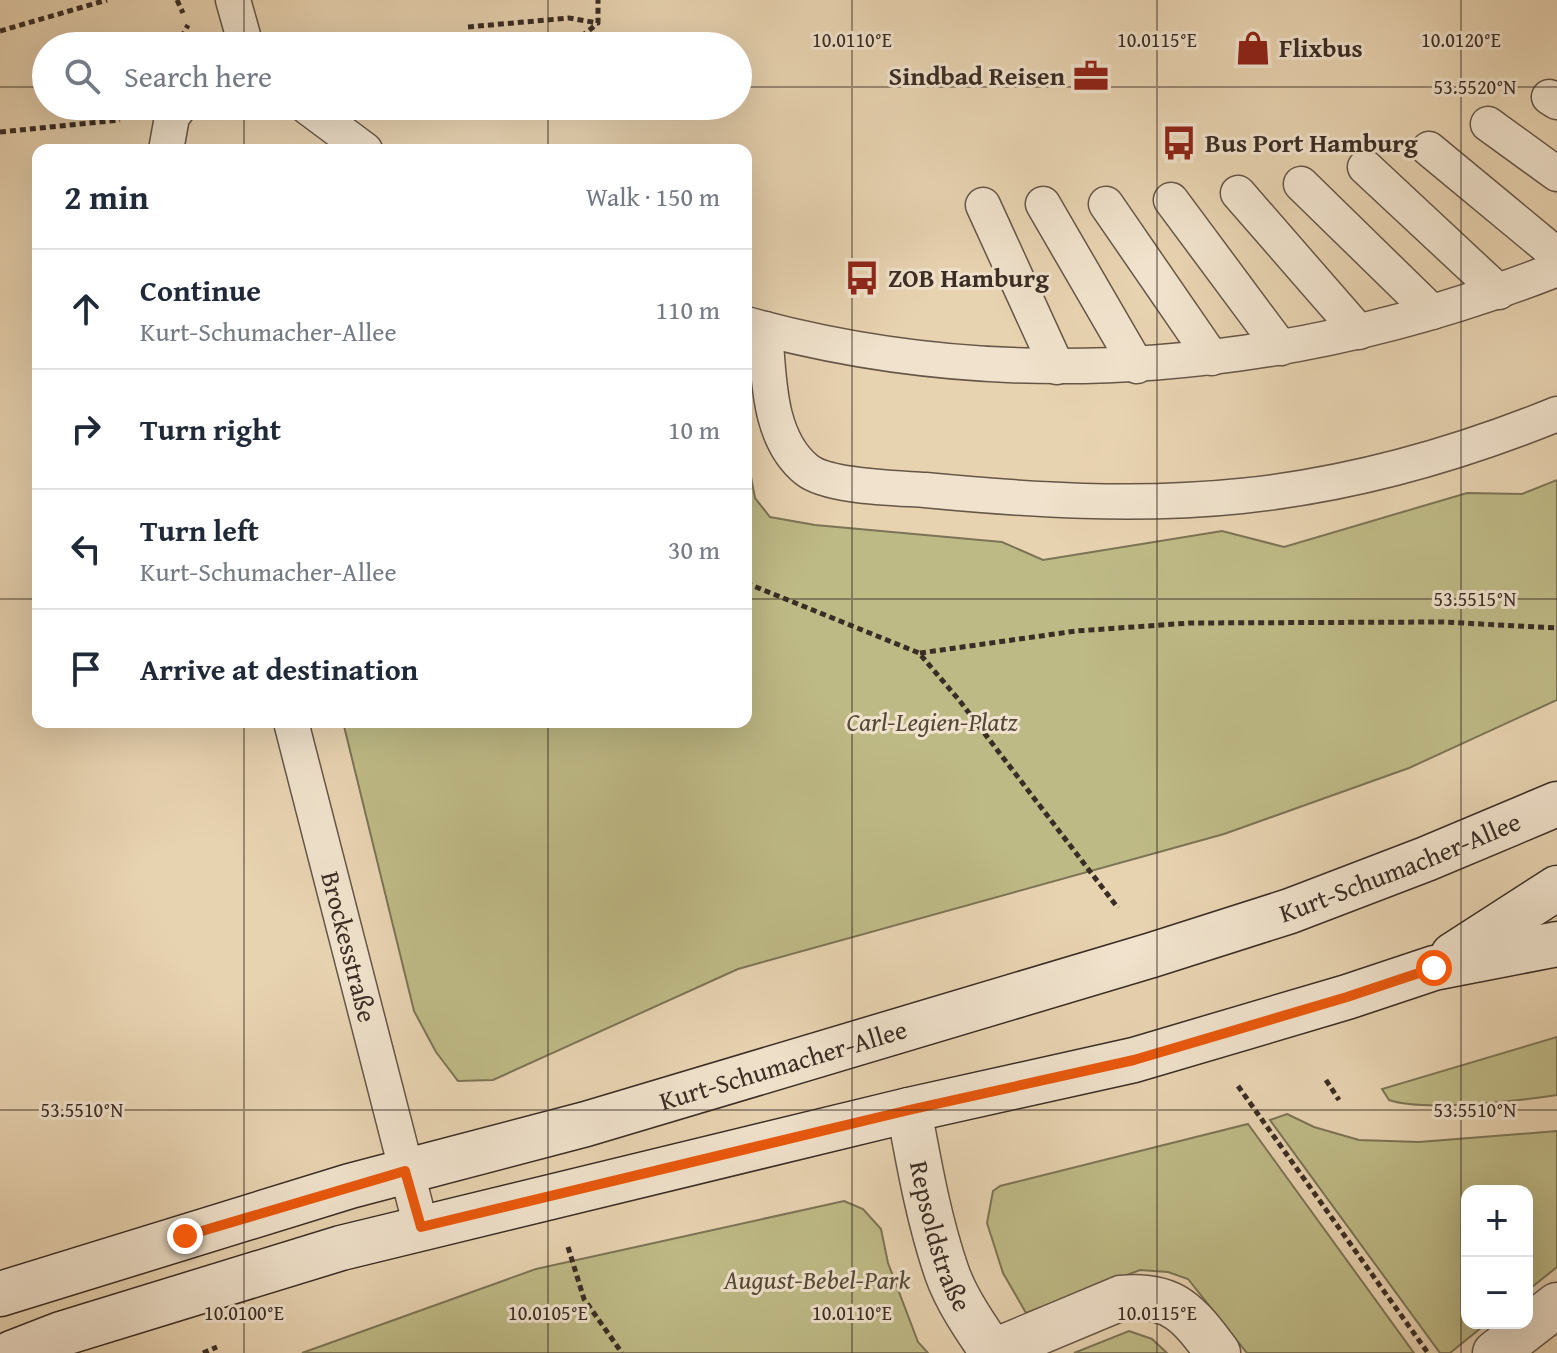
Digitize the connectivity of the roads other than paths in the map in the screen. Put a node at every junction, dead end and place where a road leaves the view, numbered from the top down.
1 (233, 0) edge
2 (242, 32) edge
3 (171, 120) edge
4 (325, 120) edge
5 (1488, 124) dead end
6 (167, 144) edge
7 (357, 144) edge
8 (1429, 149) dead end
9 (1365, 167) dead end
10 (1557, 174) edge
11 (1301, 184) dead end
12 (1238, 193) dead end
13 (1171, 200) dead end
14 (1043, 204) dead end
15 (1106, 204) dead end
16 (983, 205) dead end
17 (1557, 255) edge
18 (1557, 269) edge
19 (1499, 292) junction
20 (1432, 312) junction
21 (755, 326) edge
22 (1359, 332) junction
23 (1281, 348) junction
24 (1212, 358) junction
25 (1137, 366) junction
26 (1057, 367) junction
27 (1557, 414) edge
28 (293, 728) edge
29 (1557, 804) edge
30 (1557, 888) edge
31 (1557, 944) edge
32 (1434, 968) junction
33 (909, 1110) junction
34 (405, 1171) junction
35 (421, 1227) junction
36 (0, 1294) edge
37 (1557, 1305) edge
38 (993, 1352) edge
39 (12, 1353) edge
40 (1218, 1353) edge
41 (1495, 1353) edge

1 - 2 lane
3 - 6 lane
4 - 7 lane
5 - 10 lane
8 - 17 lane
9 - 19 lane
11 - 20 lane
12 - 22 lane
13 - 23 lane
14 - 25 lane
15 - 24 lane
16 - 26 lane
18 - 19 lane
19 - 20 lane
20 - 22 lane
21 - 26 lane
21 - 27 lane
22 - 23 lane
23 - 24 lane
24 - 25 lane
25 - 26 lane
28 - 34 lane, Brockesstraße
29 - 34 main road, Kurt-Schumacher-Allee
30 - 32 main road
31 - 32 main road
32 - 33 main road
33 - 35 main road
33 - 38 main road, Repsoldstraße
34 - 35 lane, Brockesstraße
34 - 36 main road, Kurt-Schumacher-Allee
35 - 39 main road
37 - 41 main road
38 - 40 main road

